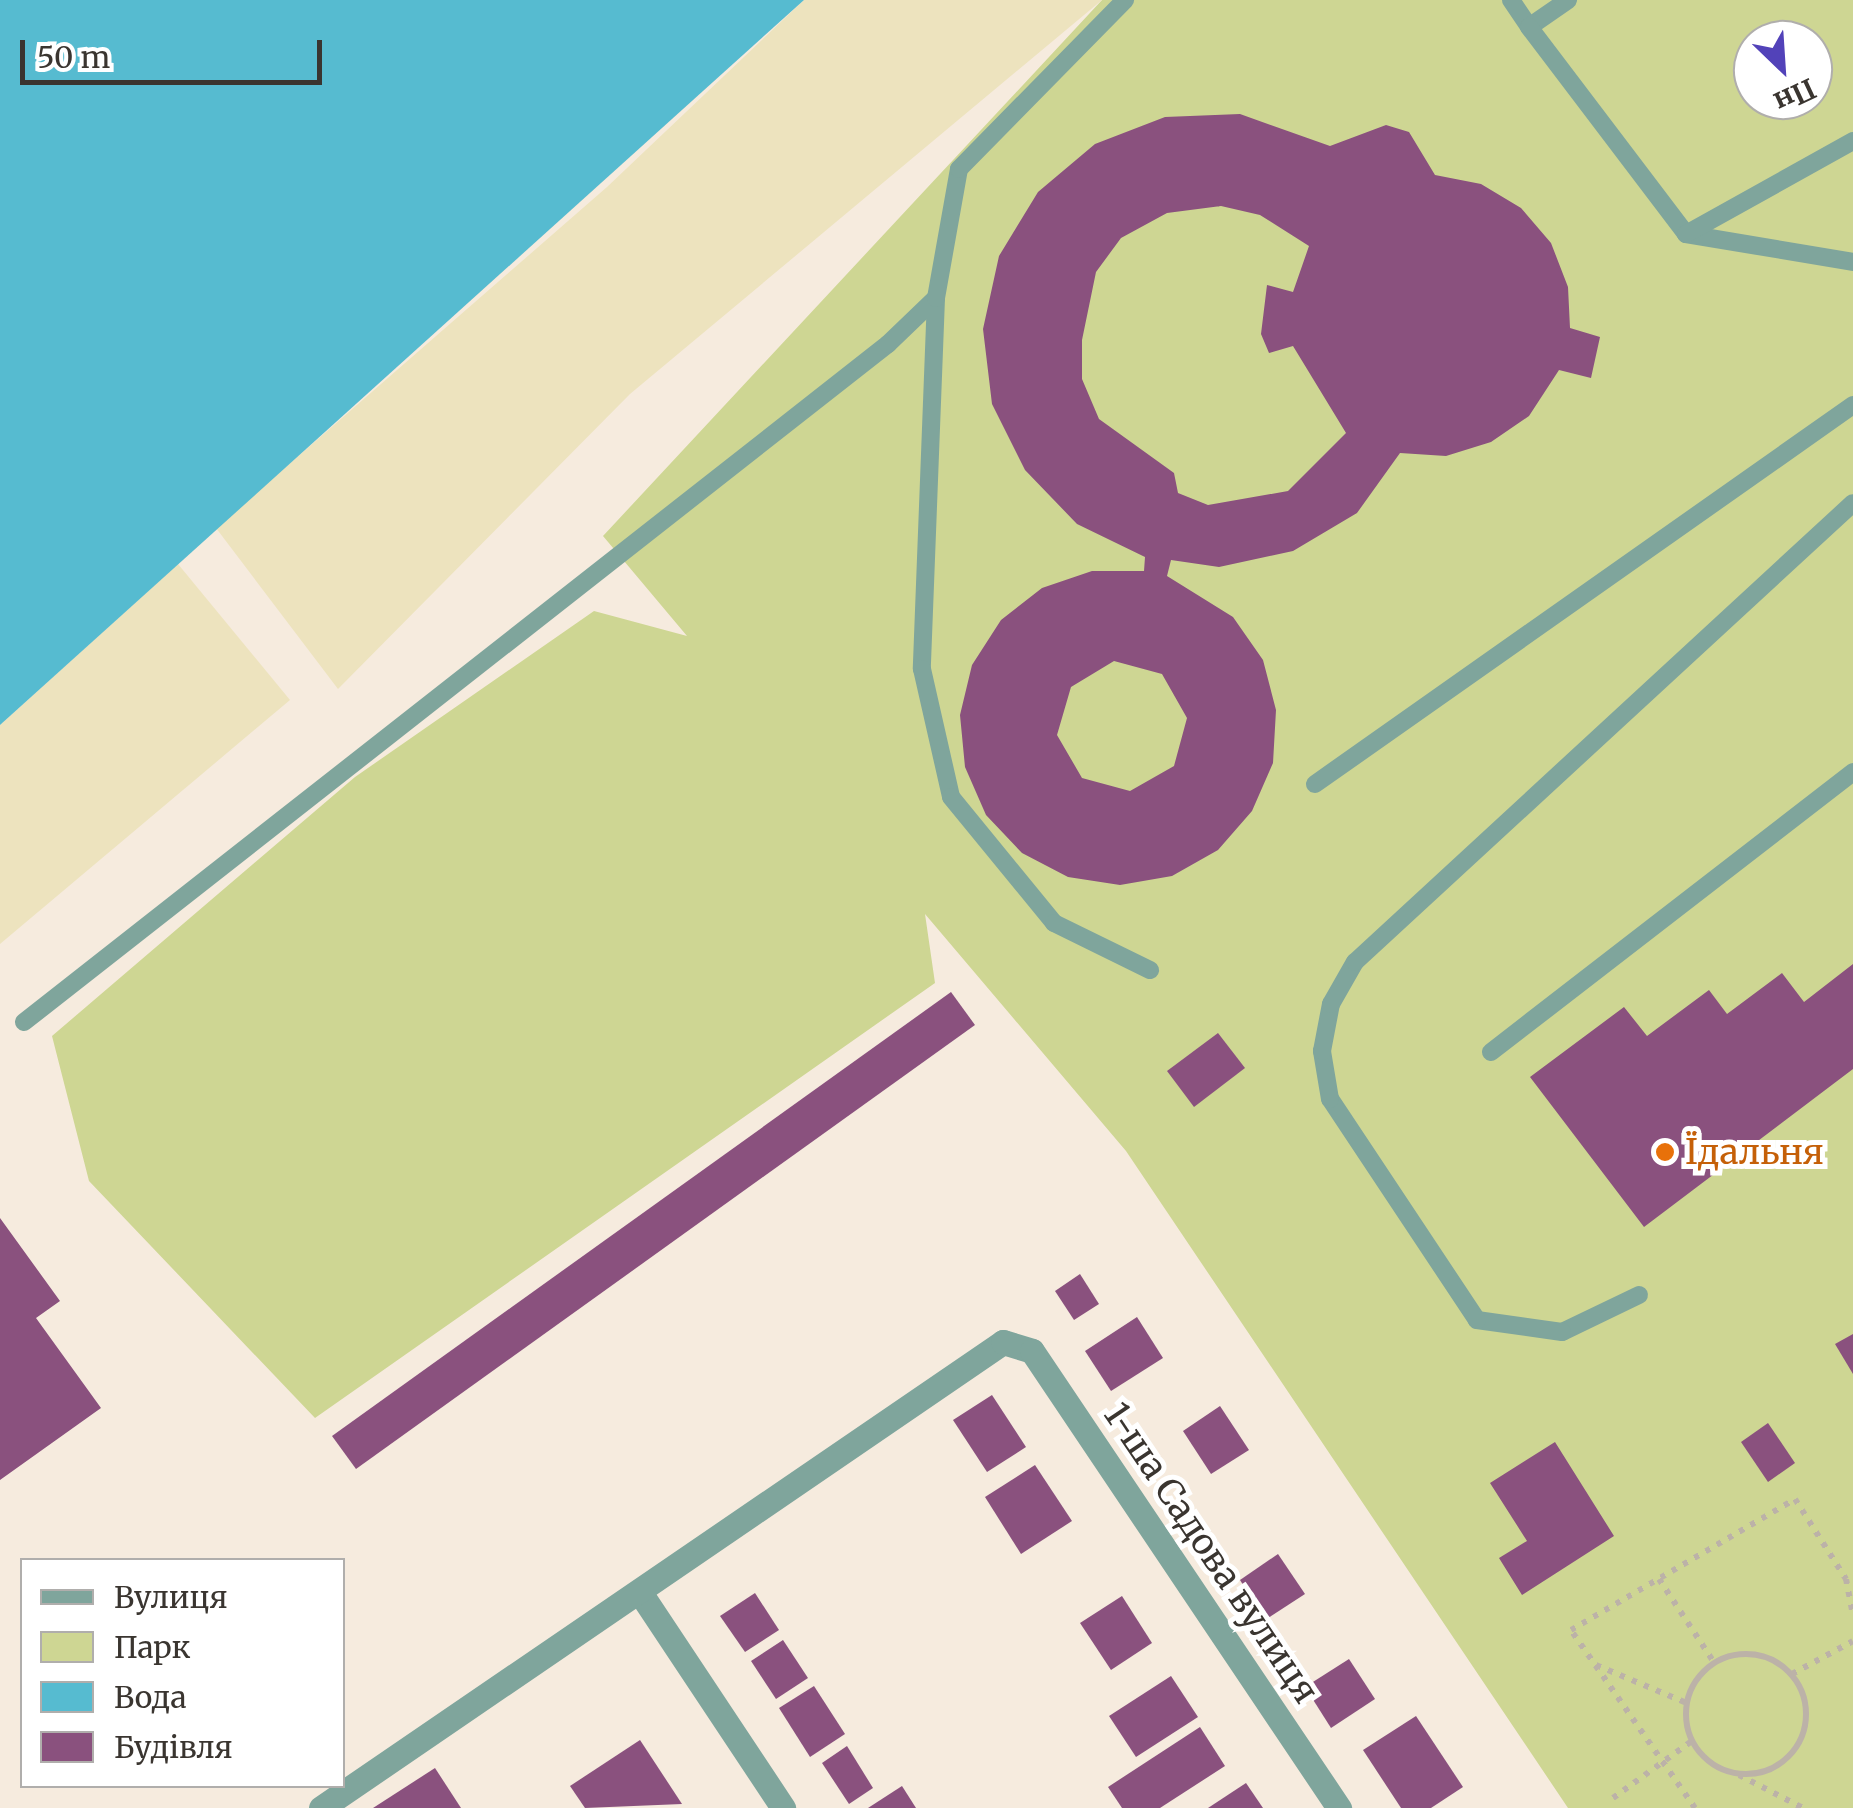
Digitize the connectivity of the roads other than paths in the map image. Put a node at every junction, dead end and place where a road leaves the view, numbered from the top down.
1 (1125, 0) edge
2 (1511, 0) edge
3 (1568, 0) edge
4 (1530, 27) junction
5 (1853, 141) edge
6 (1686, 234) junction
7 (1853, 262) edge
8 (936, 298) junction
9 (1853, 405) edge
10 (1853, 503) edge
11 (1853, 772) edge
12 (1315, 784) dead end
13 (1150, 970) dead end
14 (24, 1022) dead end
15 (1491, 1052) dead end
16 (1639, 1294) dead end
17 (641, 1594) junction
18 (321, 1808) edge
19 (783, 1808) edge
20 (1339, 1808) edge

1 - 8 lane
2 - 4 lane
3 - 4 lane
4 - 6 lane
5 - 6 lane
6 - 7 lane
8 - 13 lane
8 - 14 lane
9 - 12 lane
10 - 16 lane
11 - 15 lane
17 - 18 street
17 - 19 street
17 - 20 street, 1-ша Садова вулиця

